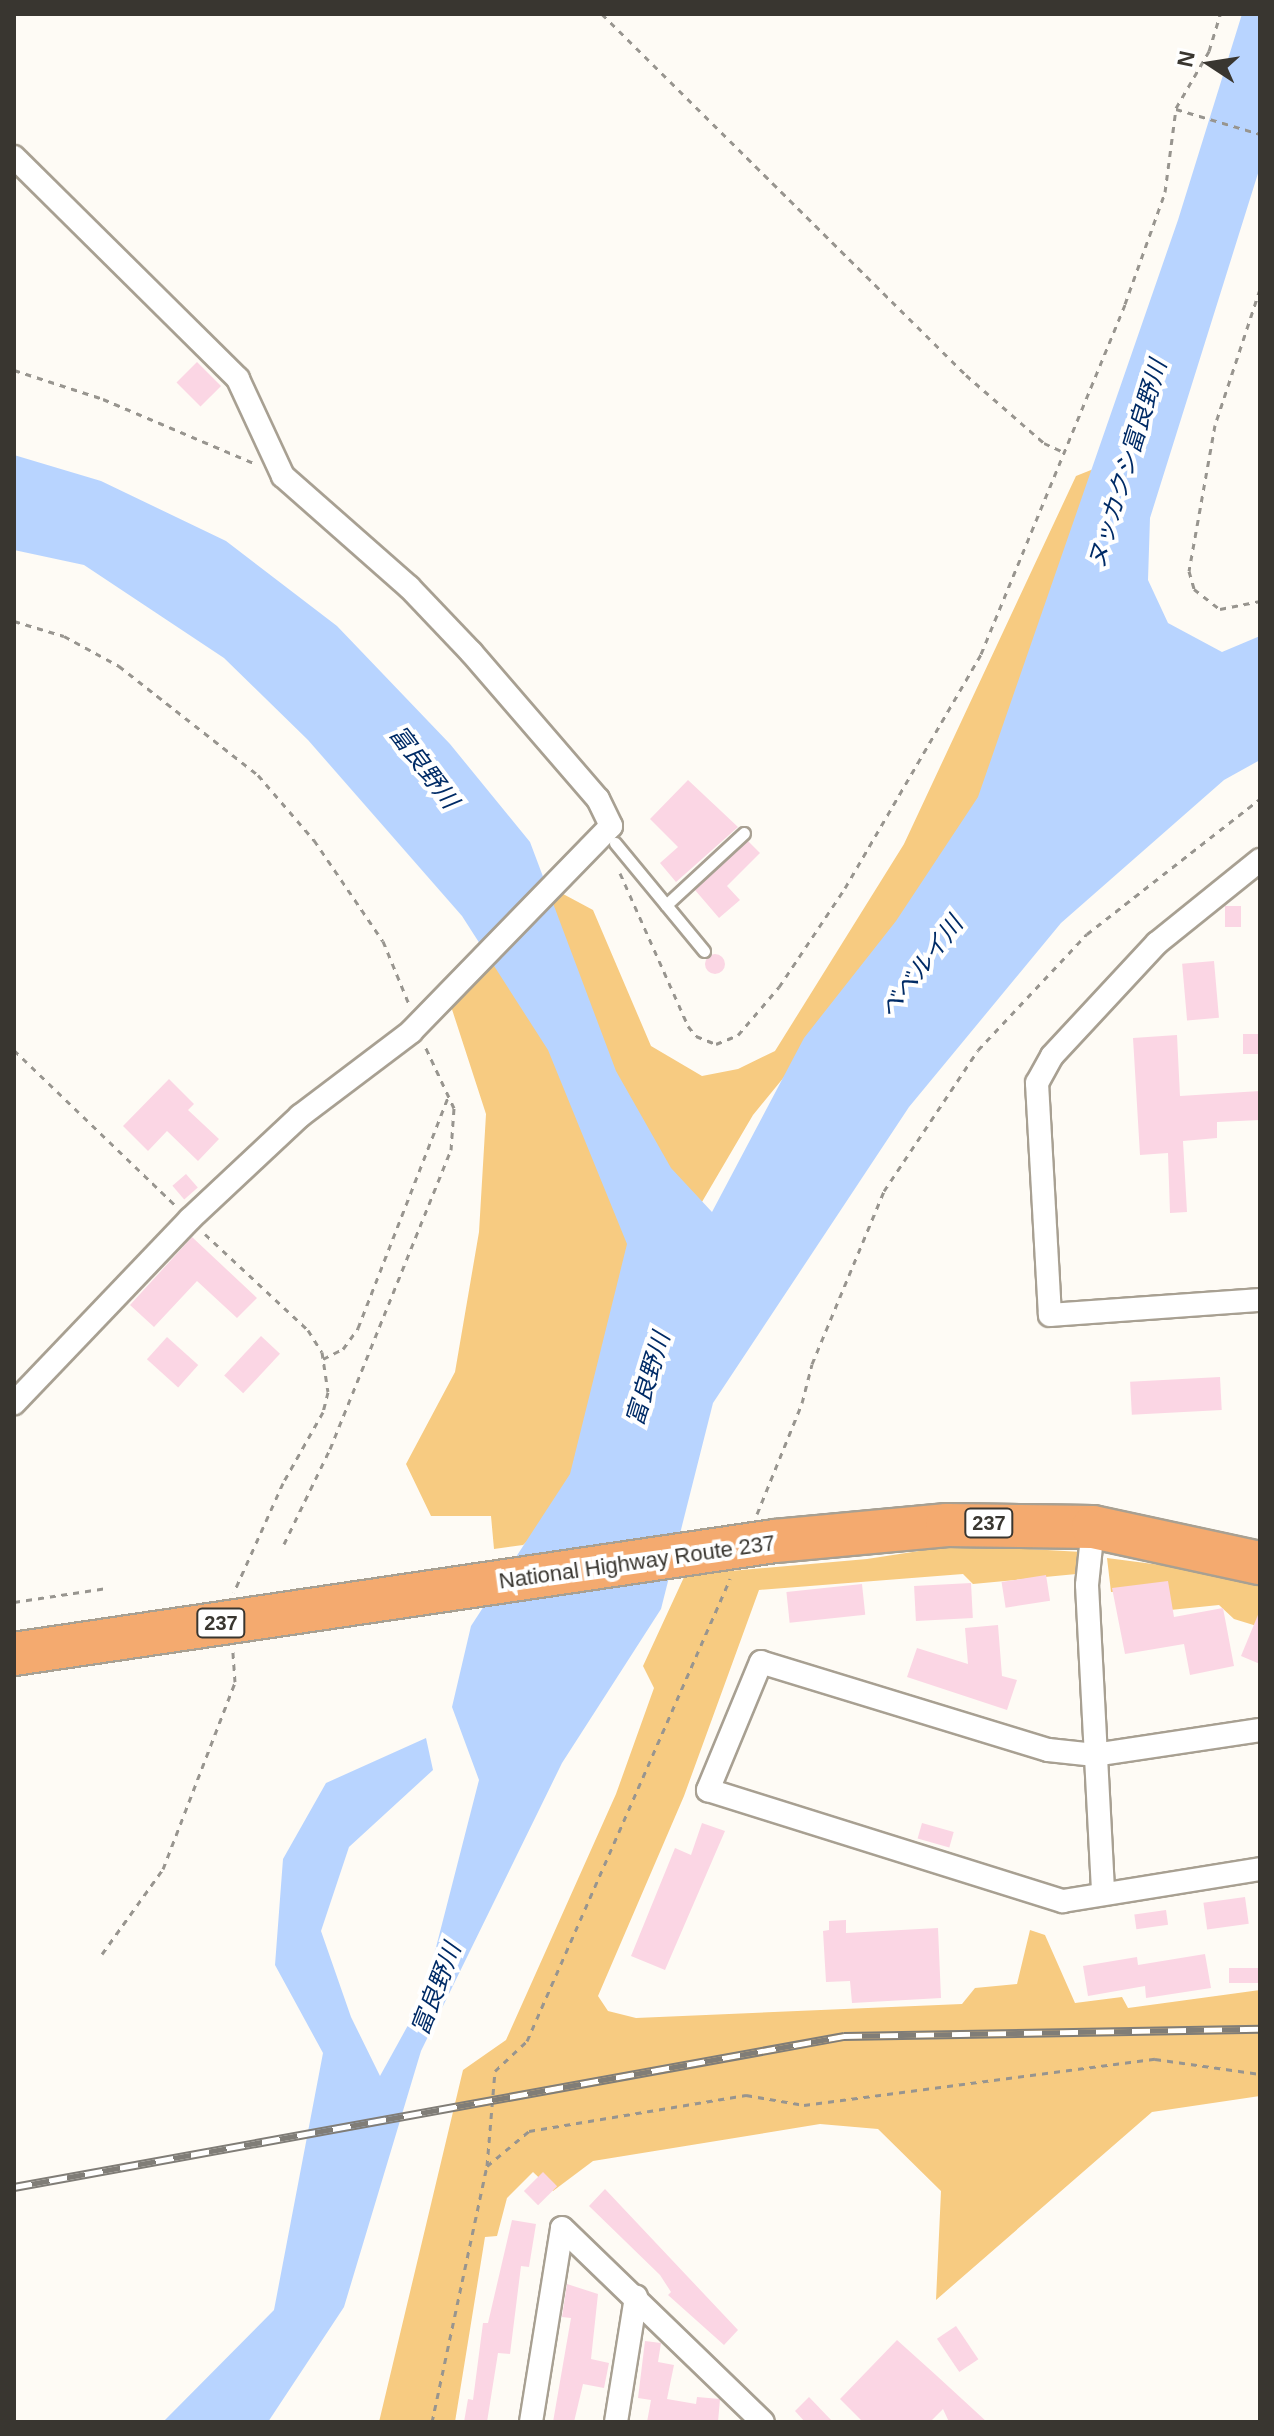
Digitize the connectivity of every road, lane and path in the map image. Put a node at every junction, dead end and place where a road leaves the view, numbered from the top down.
1 (602, 14) edge
2 (1220, 14) edge
3 (1176, 109) junction
4 (1260, 134) edge
5 (14, 157) edge
6 (1260, 289) edge
7 (14, 370) edge
8 (1065, 453) junction
9 (283, 476) junction
10 (1260, 601) edge
11 (14, 621) edge
12 (1260, 799) edge
13 (744, 833) dead end
14 (607, 841) junction
15 (1260, 860) edge
16 (666, 905) junction
17 (704, 951) dead end
18 (416, 1027) junction
19 (14, 1050) edge
20 (449, 1095) junction
21 (190, 1219) junction
22 (1260, 1300) edge
23 (323, 1359) junction
24 (14, 1403) edge
25 (756, 1516) dead end
26 (1093, 1527) junction
27 (284, 1544) dead end
28 (724, 1562) junction
29 (1260, 1563) edge
30 (107, 1588) dead end
31 (14, 1602) edge
32 (230, 1621) junction
33 (14, 1654) edge
34 (1260, 1730) edge
35 (1095, 1755) junction
36 (1260, 1869) edge
37 (1103, 1894) junction
38 (102, 1954) dead end
39 (1260, 2074) edge
40 (487, 2166) junction
41 (636, 2297) junction
42 (761, 2421) edge
43 (432, 2422) edge
44 (531, 2422) edge
45 (616, 2422) edge

1 - 8 path
2 - 3 path
3 - 4 path
3 - 8 path
5 - 9 street
6 - 10 path
7 - 9 path
8 - 14 path
9 - 14 street
11 - 18 path
12 - 25 path
13 - 16 lane
14 - 16 lane
14 - 18 street
15 - 22 street
16 - 17 lane
18 - 20 path
18 - 21 street
19 - 21 path
20 - 23 path
20 - 27 path
21 - 23 path
21 - 24 street
23 - 32 path
26 - 28 highway, National Highway Route 237 / 237
26 - 29 highway, National Highway Route 237 / 237
26 - 35 street
28 - 32 highway, National Highway Route 237 / 237
28 - 40 path
30 - 31 path
32 - 33 highway, National Highway Route 237 / 237
32 - 38 path
34 - 35 street
35 - 37 street
35 - 37 street
36 - 37 street
39 - 40 path
40 - 43 path
41 - 42 street
41 - 44 street
41 - 45 street

